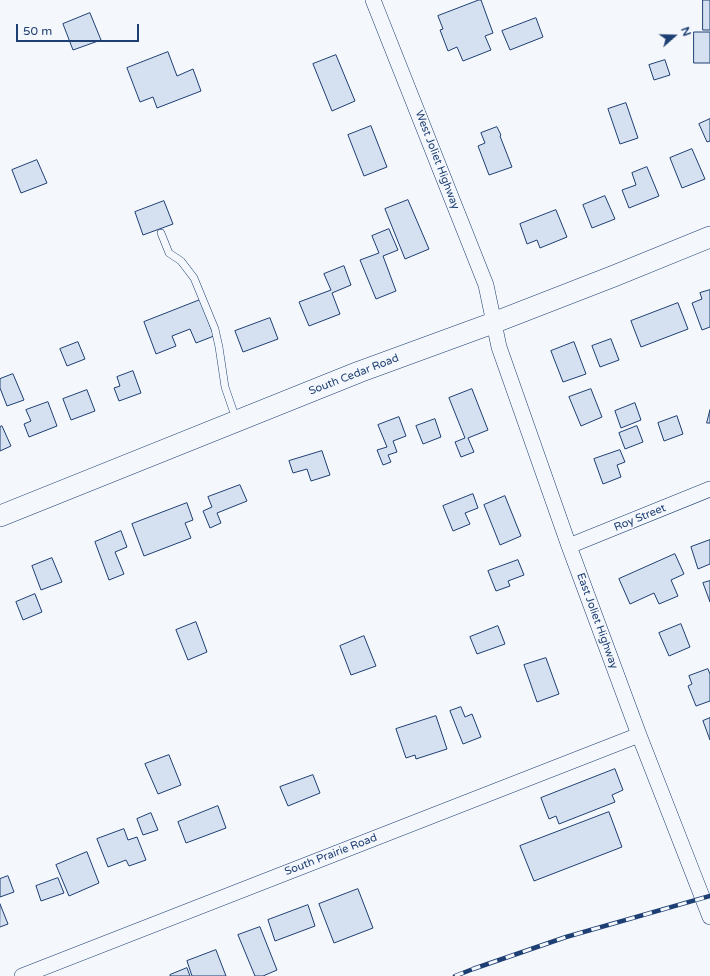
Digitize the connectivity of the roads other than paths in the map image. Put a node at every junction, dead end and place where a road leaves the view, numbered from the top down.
1 (373, 0) edge
2 (161, 233) dead end
3 (710, 237) edge
4 (493, 322) junction
5 (237, 421) junction
6 (710, 489) edge
7 (0, 516) edge
8 (569, 546) junction
9 (639, 735) junction
10 (710, 916) edge
11 (22, 976) edge

1 - 4 street, West Joliet Highway
2 - 5 lane
3 - 4 main road, South Cedar Road
4 - 5 main road, South Cedar Road
4 - 8 street, East Joliet Highway
5 - 7 main road, South Cedar Road
6 - 8 street, Roy Street
8 - 9 street, East Joliet Highway
9 - 10 street, East Joliet Highway
9 - 11 street, South Prairie Road

